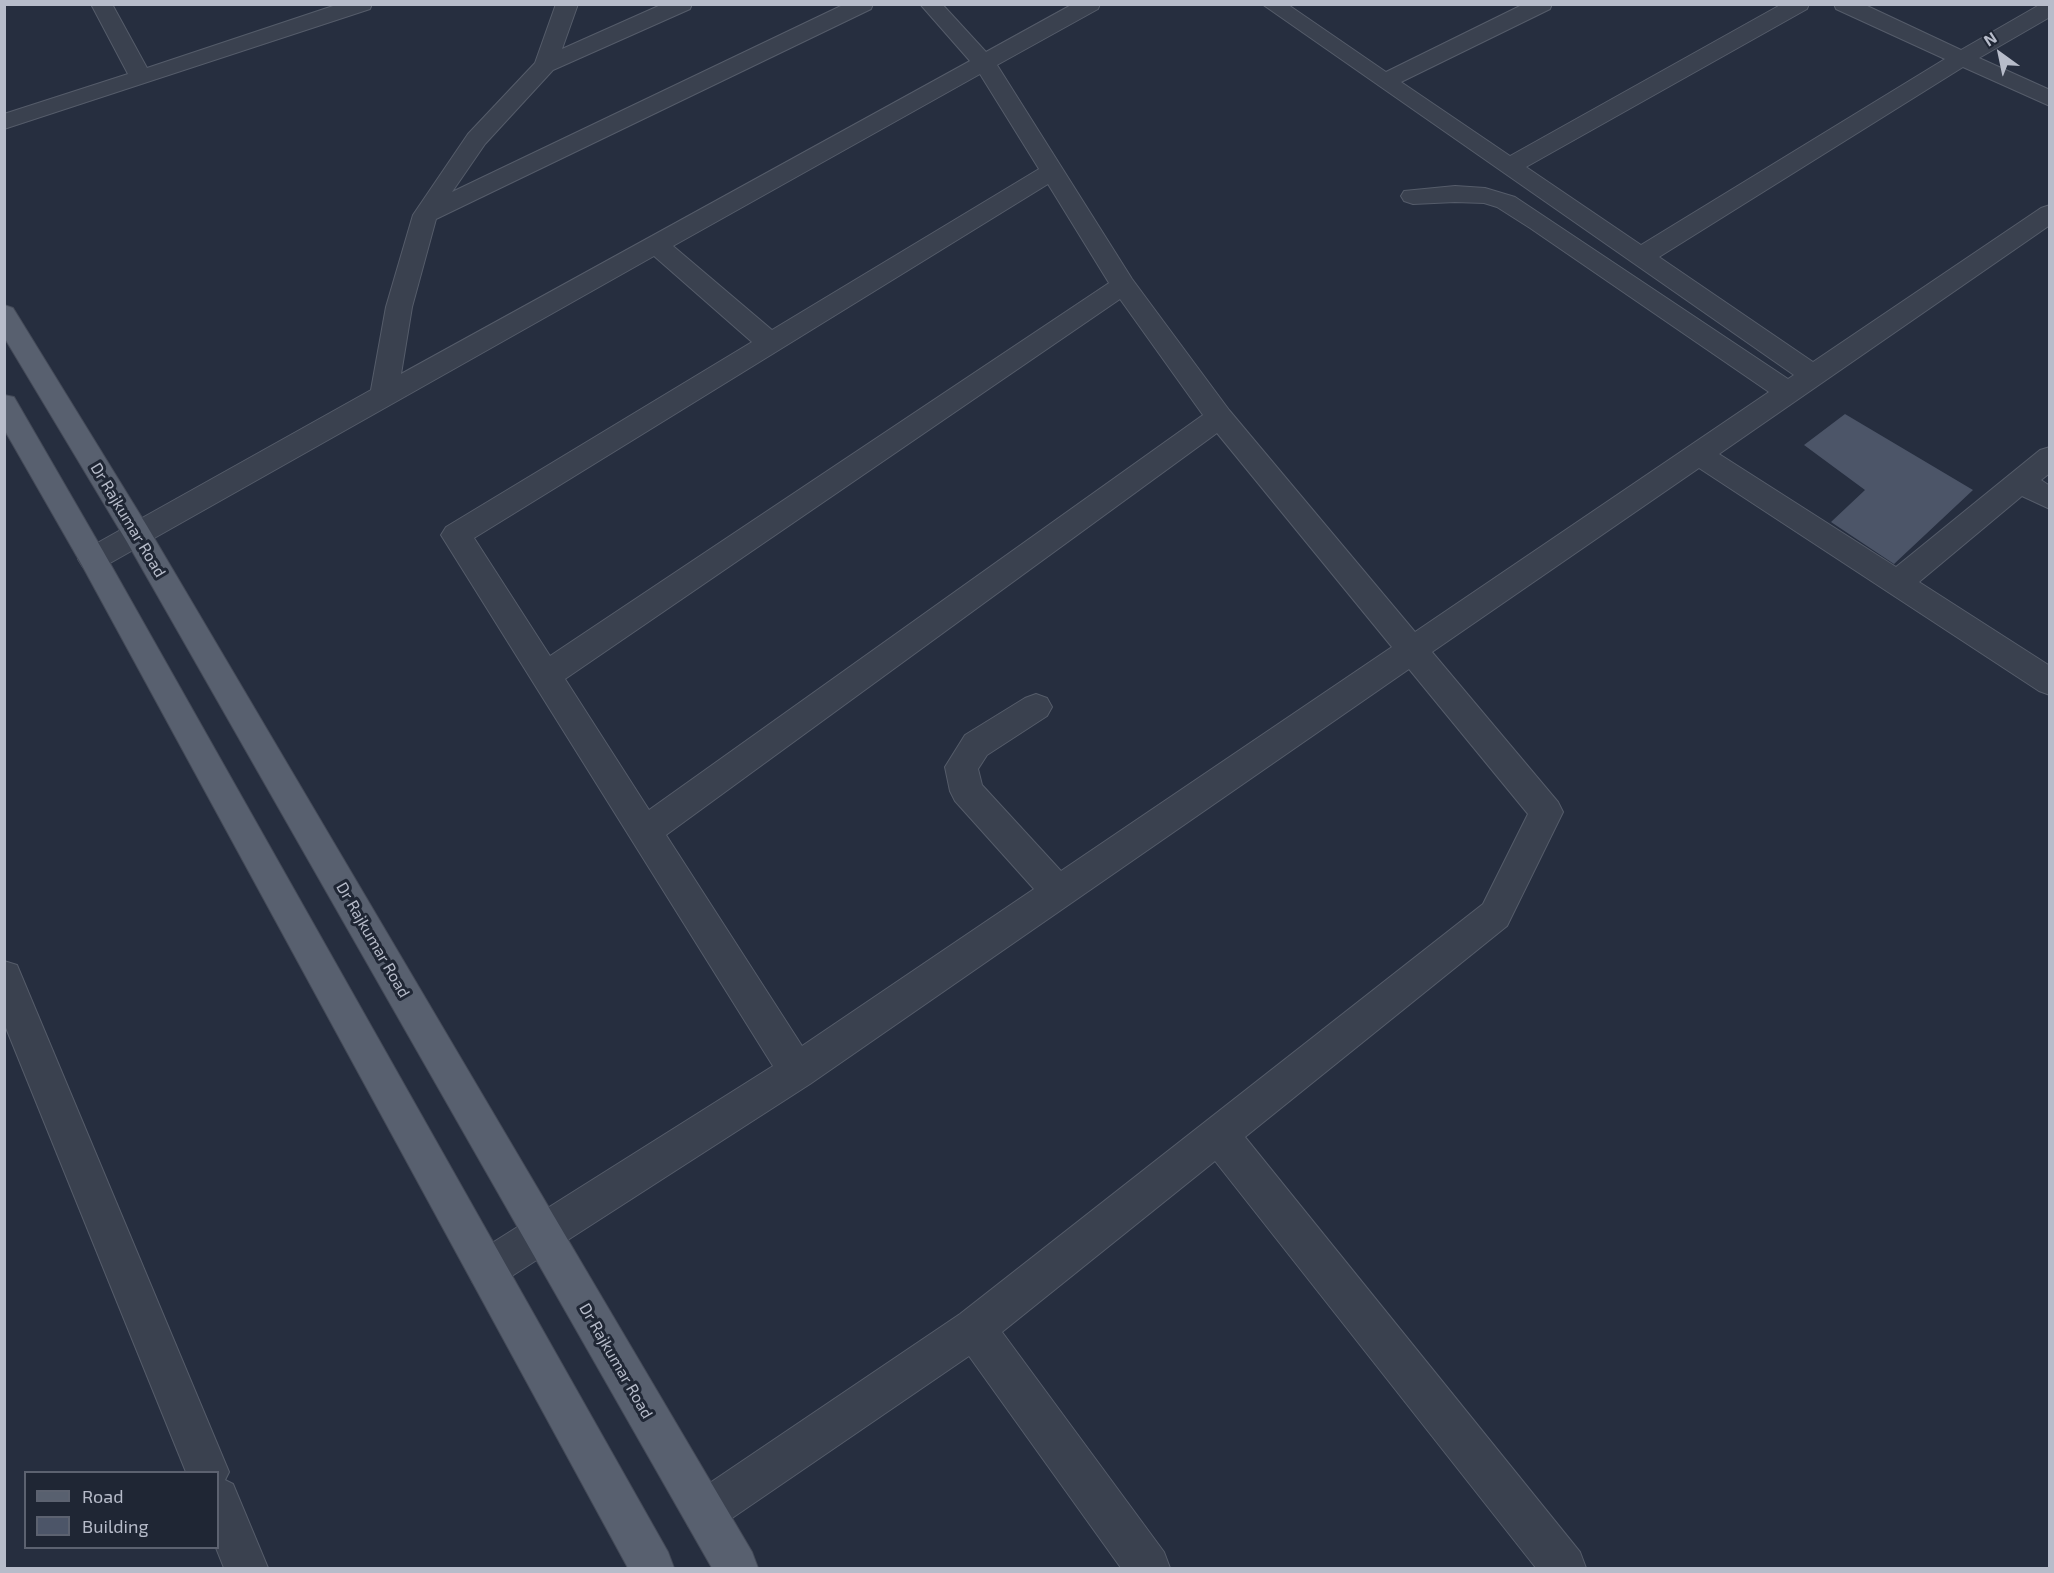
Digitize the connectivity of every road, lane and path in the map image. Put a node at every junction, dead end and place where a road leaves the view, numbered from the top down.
1 (101, 4) edge
2 (362, 4) edge
3 (567, 4) edge
4 (682, 4) edge
5 (863, 4) edge
6 (930, 4) edge
7 (1090, 4) edge
8 (1542, 4) edge
9 (1799, 4) edge
10 (1844, 4) edge
11 (1277, 5) edge
12 (2049, 8) edge
13 (1962, 58) junction
14 (986, 64) junction
15 (545, 65) junction
16 (141, 78) junction
17 (1385, 81) junction
18 (2049, 99) edge
19 (4, 122) edge
20 (1510, 166) junction
21 (1053, 171) junction
22 (1413, 196) dead end
23 (2049, 213) edge
24 (425, 215) junction
25 (656, 245) junction
26 (1642, 256) junction
27 (1123, 285) junction
28 (4, 314) edge
29 (770, 344) junction
30 (1799, 382) junction
31 (384, 395) junction
32 (4, 404) edge
33 (1219, 417) junction
34 (1698, 454) junction
35 (2049, 457) edge
36 (2020, 482) junction
37 (2049, 499) edge
38 (137, 534) junction
39 (93, 559) junction
40 (1898, 583) junction
41 (1412, 652) junction
42 (545, 676) junction
43 (2049, 682) edge
44 (1036, 707) dead end
45 (644, 832) junction
46 (1059, 893) junction
47 (4, 977) edge
48 (797, 1071) junction
49 (1218, 1134) junction
50 (542, 1233) junction
51 (487, 1269) junction
52 (974, 1328) junction
53 (206, 1471) edge
54 (219, 1502) edge
55 (704, 1512) junction
56 (246, 1569) edge
57 (652, 1569) edge
58 (736, 1569) edge
59 (1148, 1569) edge
60 (1564, 1569) edge

1 - 16 street
2 - 16 street
3 - 15 street
4 - 15 street
5 - 24 street
6 - 14 street
7 - 14 street
8 - 17 street
9 - 20 street
10 - 13 street
11 - 17 street
12 - 13 street
13 - 18 street
13 - 26 street
14 - 21 street
14 - 25 street
15 - 24 street
16 - 19 street
17 - 20 street
20 - 26 street
21 - 27 street
21 - 29 street
22 - 30 street
23 - 30 street
24 - 31 street
25 - 29 street
25 - 31 street
26 - 30 street
27 - 33 street
27 - 42 street
28 - 38 main road, Dr Rajkumar Road
29 - 42 street
30 - 34 street
31 - 38 street
32 - 39 main road
33 - 41 street
33 - 45 street
34 - 40 street
34 - 41 street
35 - 36 street
36 - 37 street
36 - 40 street
38 - 39 street
38 - 50 main road, Dr Rajkumar Road
39 - 51 main road
40 - 43 street
41 - 46 street
41 - 49 street
42 - 45 street
44 - 46 street
45 - 48 street
46 - 48 street
47 - 53 street
48 - 50 street
49 - 52 street
49 - 60 street
50 - 51 street
50 - 55 main road, Dr Rajkumar Road
51 - 57 main road
52 - 55 street
52 - 59 street
54 - 56 street
55 - 58 main road, Dr Rajkumar Road

